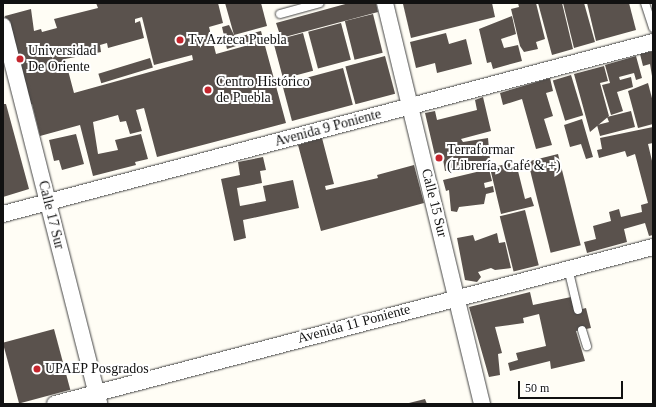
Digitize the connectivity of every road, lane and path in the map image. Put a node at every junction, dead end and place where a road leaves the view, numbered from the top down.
1 (320, 3) edge
2 (385, 3) edge
3 (648, 4) edge
4 (280, 14) dead end
5 (3, 26) edge
6 (653, 28) edge
7 (653, 42) edge
8 (410, 106) junction
9 (48, 202) junction
10 (3, 214) edge
11 (653, 247) edge
12 (568, 268) junction
13 (456, 297) junction
14 (578, 310) dead end
15 (582, 330) dead end
16 (586, 346) dead end
17 (98, 398) edge
18 (55, 404) edge
19 (482, 404) edge

1 - 4 lane
2 - 8 street, Calle 15 Sur
3 - 6 lane
5 - 9 street, Calle 17 Sur
7 - 8 street, Avenida 9 Poniente
8 - 9 street, Avenida 9 Poniente
8 - 13 street, Calle 15 Sur
9 - 10 street, Avenida 9 Poniente
9 - 17 street, Calle 17 Sur
11 - 12 street, Avenida 11 Poniente
12 - 13 street, Avenida 11 Poniente
12 - 14 lane
13 - 17 street, Avenida 11 Poniente
13 - 19 street, Calle 15 Sur
15 - 16 lane
17 - 18 street, Avenida 11 Poniente

